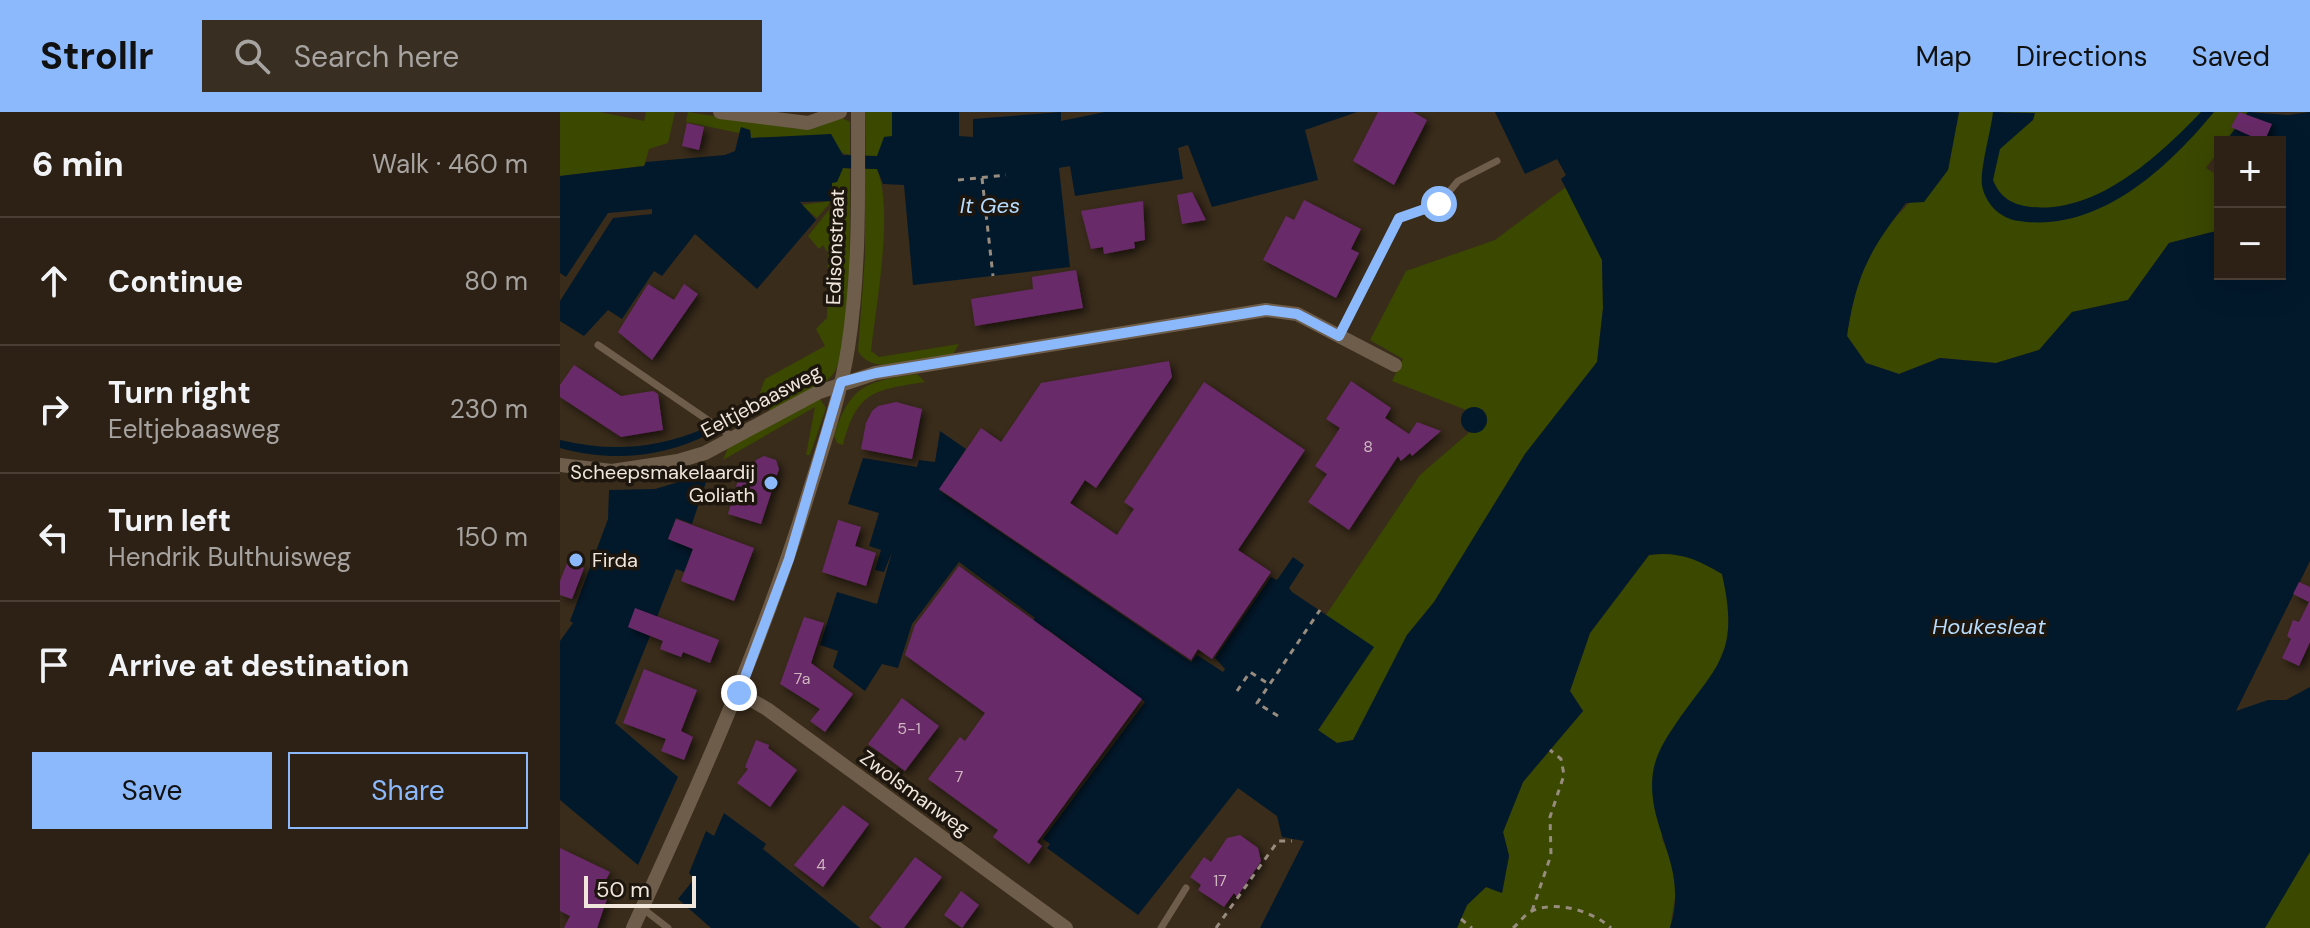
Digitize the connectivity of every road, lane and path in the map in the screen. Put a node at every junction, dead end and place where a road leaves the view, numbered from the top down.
1 (720, 112) edge
2 (840, 112) edge
3 (858, 112) edge
4 (1497, 161) dead end
5 (1006, 175) dead end
6 (982, 178) junction
7 (958, 180) dead end
8 (993, 276) dead end
9 (1339, 336) junction
10 (598, 345) dead end
11 (1395, 365) dead end
12 (841, 382) junction
13 (734, 438) junction
14 (560, 465) edge
15 (1320, 610) dead end
16 (1270, 685) junction
17 (1237, 691) dead end
18 (739, 693) junction
19 (1278, 716) dead end
20 (1550, 750) dead end
21 (1292, 841) dead end
22 (1186, 888) dead end
23 (642, 908) junction
24 (1532, 911) junction
25 (1461, 919) dead end
26 (633, 928) edge
27 (668, 928) edge
28 (1066, 928) edge
29 (1161, 928) edge
30 (1216, 928) edge
31 (1472, 928) edge
32 (1513, 928) edge
33 (1611, 928) edge

1 - 2 street
3 - 12 street, Edisonstraat
4 - 9 lane
5 - 6 path
6 - 7 path
6 - 8 path
9 - 11 street, Eeltjebaasweg
9 - 12 street, Eeltjebaasweg
10 - 13 lane
12 - 13 street, Eeltjebaasweg
12 - 18 street, Edisonstraat
13 - 14 street, Eeltjebaasweg
15 - 16 path
16 - 17 path
16 - 19 path
18 - 23 street, Edisonstraat
18 - 28 street, Zwolsmanweg
20 - 24 path
21 - 30 path
22 - 29 lane
23 - 26 street, Edisonstraat
23 - 27 lane
24 - 32 path
24 - 33 path
25 - 31 path

